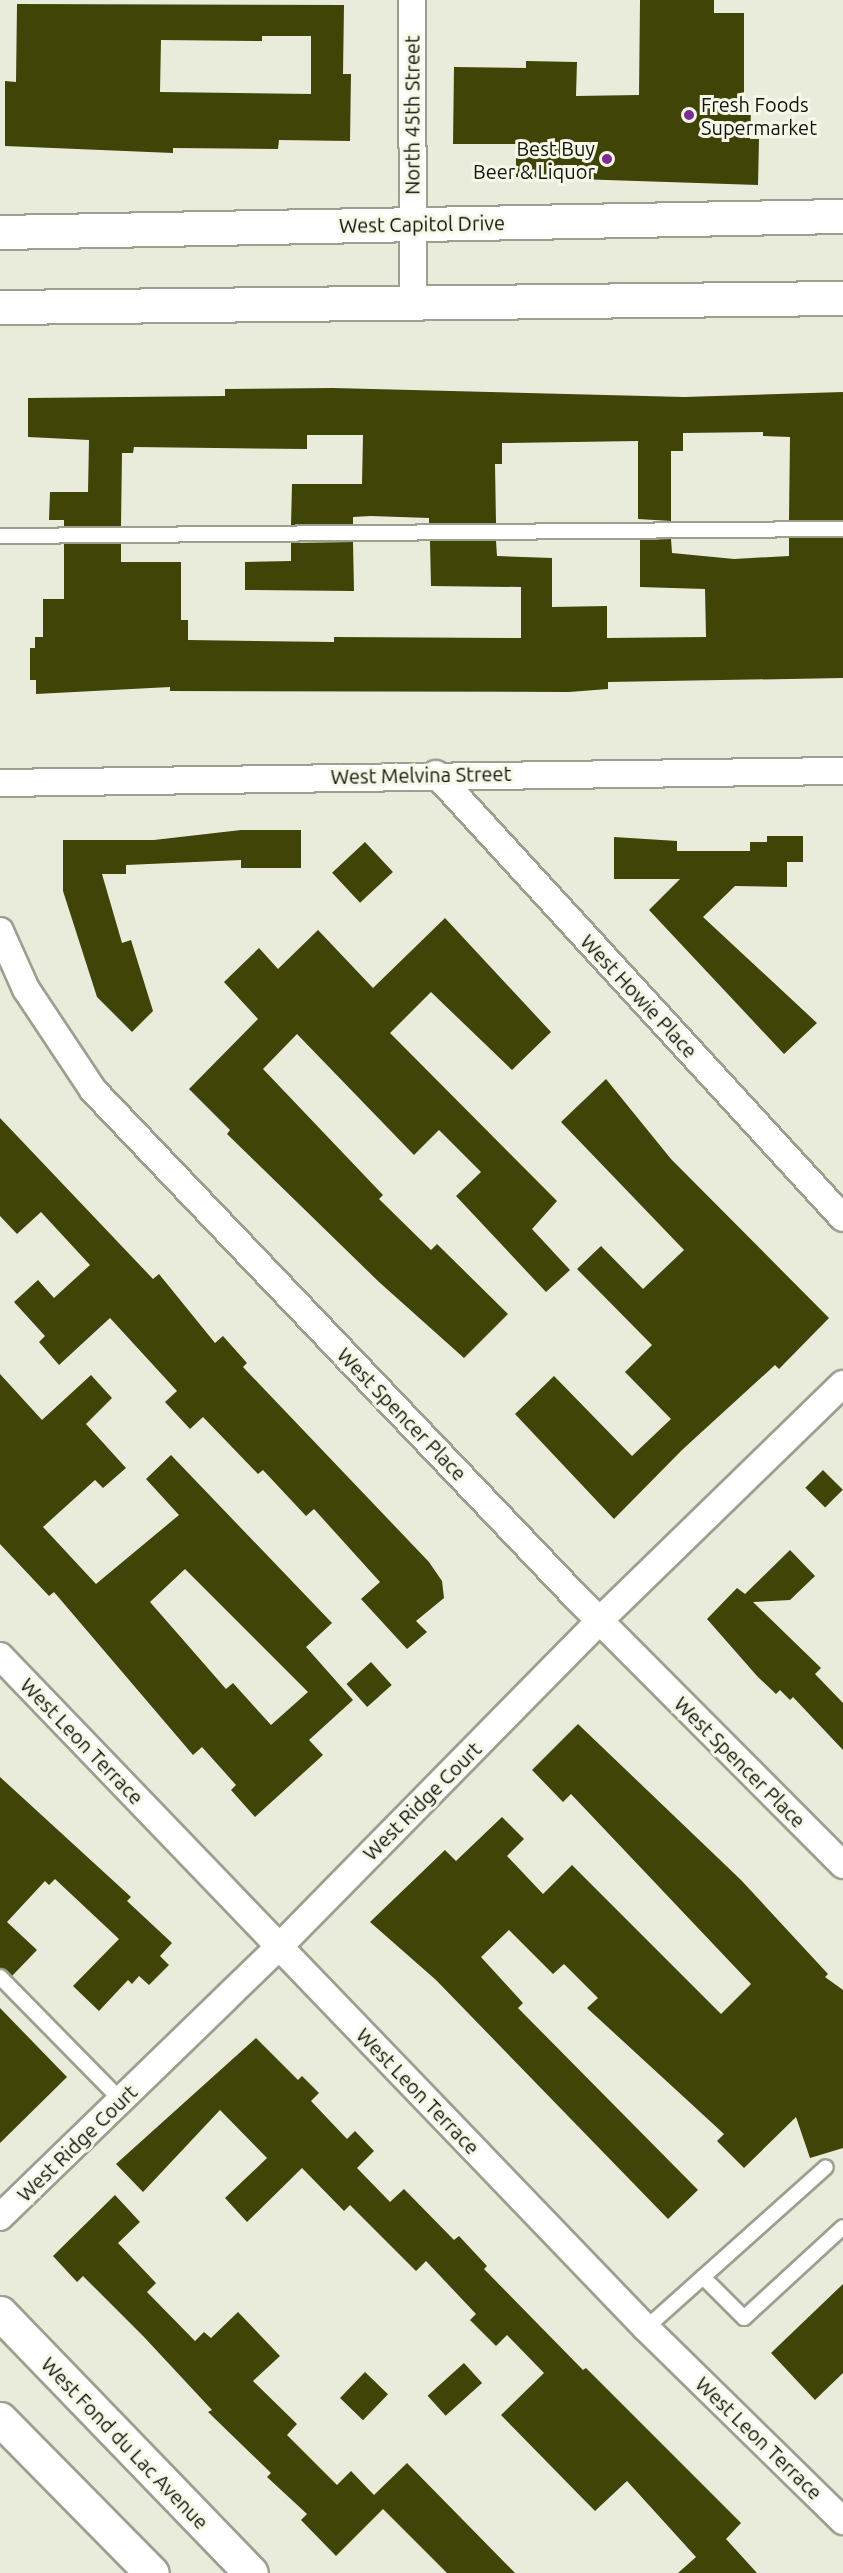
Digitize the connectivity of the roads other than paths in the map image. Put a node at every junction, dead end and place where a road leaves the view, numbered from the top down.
1 (412, 0) edge
2 (843, 216) edge
3 (412, 225) junction
4 (0, 232) edge
5 (843, 298) edge
6 (413, 303) junction
7 (0, 307) edge
8 (843, 529) edge
9 (0, 536) edge
10 (843, 771) edge
11 (436, 774) junction
12 (0, 783) edge
13 (0, 931) edge
14 (843, 1218) edge
15 (843, 1384) edge
16 (599, 1621) junction
17 (0, 1656) edge
18 (843, 1865) edge
19 (279, 1947) junction
20 (0, 1977) edge
21 (122, 2101) junction
22 (825, 2167) dead end
23 (0, 2217) edge
24 (843, 2227) edge
25 (703, 2277) junction
26 (0, 2313) edge
27 (646, 2328) junction
28 (0, 2419) edge
29 (843, 2521) edge
30 (152, 2573) edge
31 (251, 2573) edge

1 - 3 street, North 45th Street
2 - 3 main road, West Capitol Drive
3 - 4 main road, West Capitol Drive
3 - 6 street, North 45th Street
5 - 6 main road
6 - 7 main road
8 - 9 lane
10 - 11 street, West Melvina Street
11 - 12 street, West Melvina Street
11 - 14 street, West Howie Place
13 - 16 street, West Spencer Place
15 - 16 street, West Ridge Court
16 - 18 street, West Spencer Place
16 - 19 street, West Ridge Court
17 - 19 street, West Leon Terrace
19 - 21 street, West Ridge Court
19 - 27 street, West Leon Terrace
20 - 21 lane
21 - 23 street, West Ridge Court
22 - 25 lane
24 - 25 lane
25 - 27 lane
26 - 31 main road, West Fond du Lac Avenue
27 - 29 street, West Leon Terrace
28 - 30 main road

